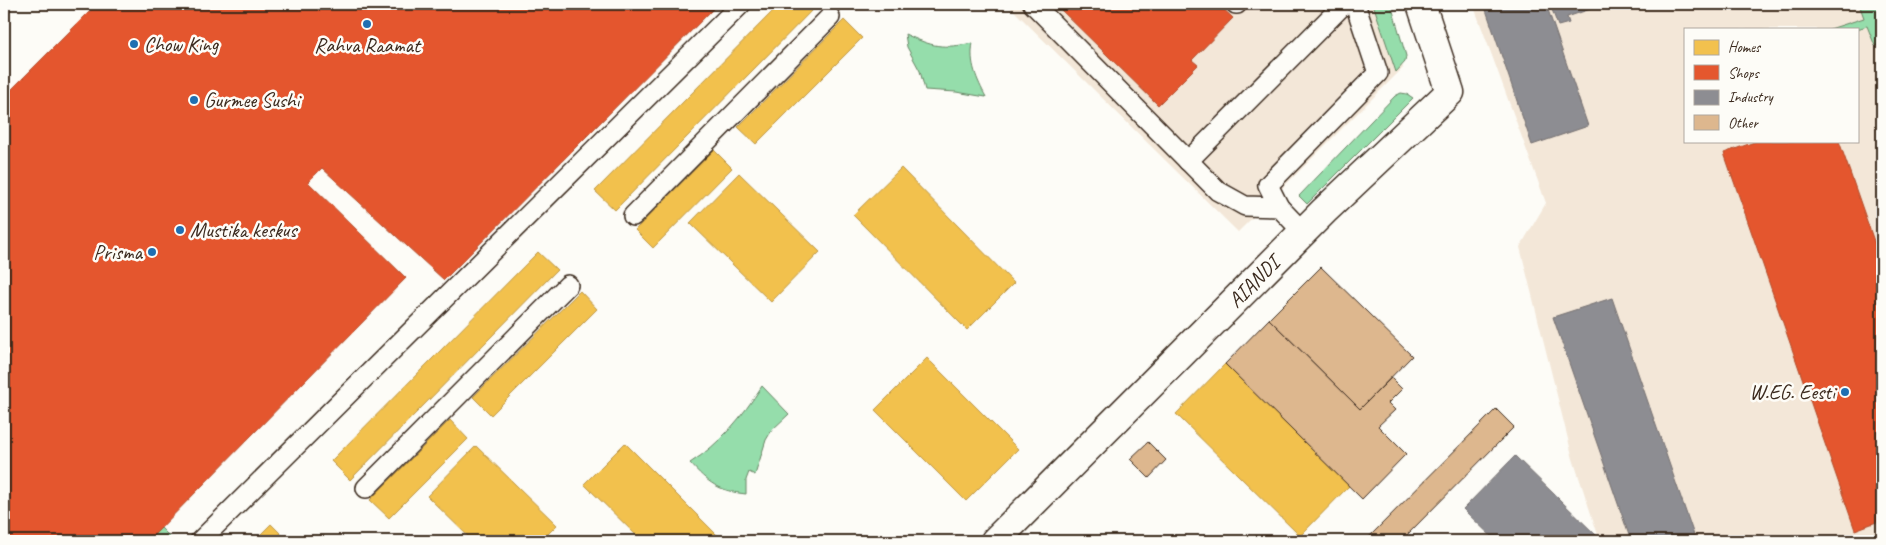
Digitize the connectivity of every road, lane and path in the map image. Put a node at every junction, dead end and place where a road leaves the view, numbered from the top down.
1 (741, 4) edge
2 (1033, 4) edge
3 (1344, 4) edge
4 (1355, 4) edge
5 (1422, 4) edge
6 (830, 17) dead end
7 (1188, 161) junction
8 (1279, 207) junction
9 (633, 216) dead end
10 (1303, 232) junction
11 (568, 285) dead end
12 (366, 488) dead end
13 (200, 541) edge
14 (994, 541) edge

1 - 13 lane
2 - 7 lane
3 - 7 lane
4 - 8 lane
5 - 10 street, AIANDI
6 - 9 lane
7 - 8 lane
8 - 10 lane
10 - 14 street, AIANDI
11 - 12 lane

